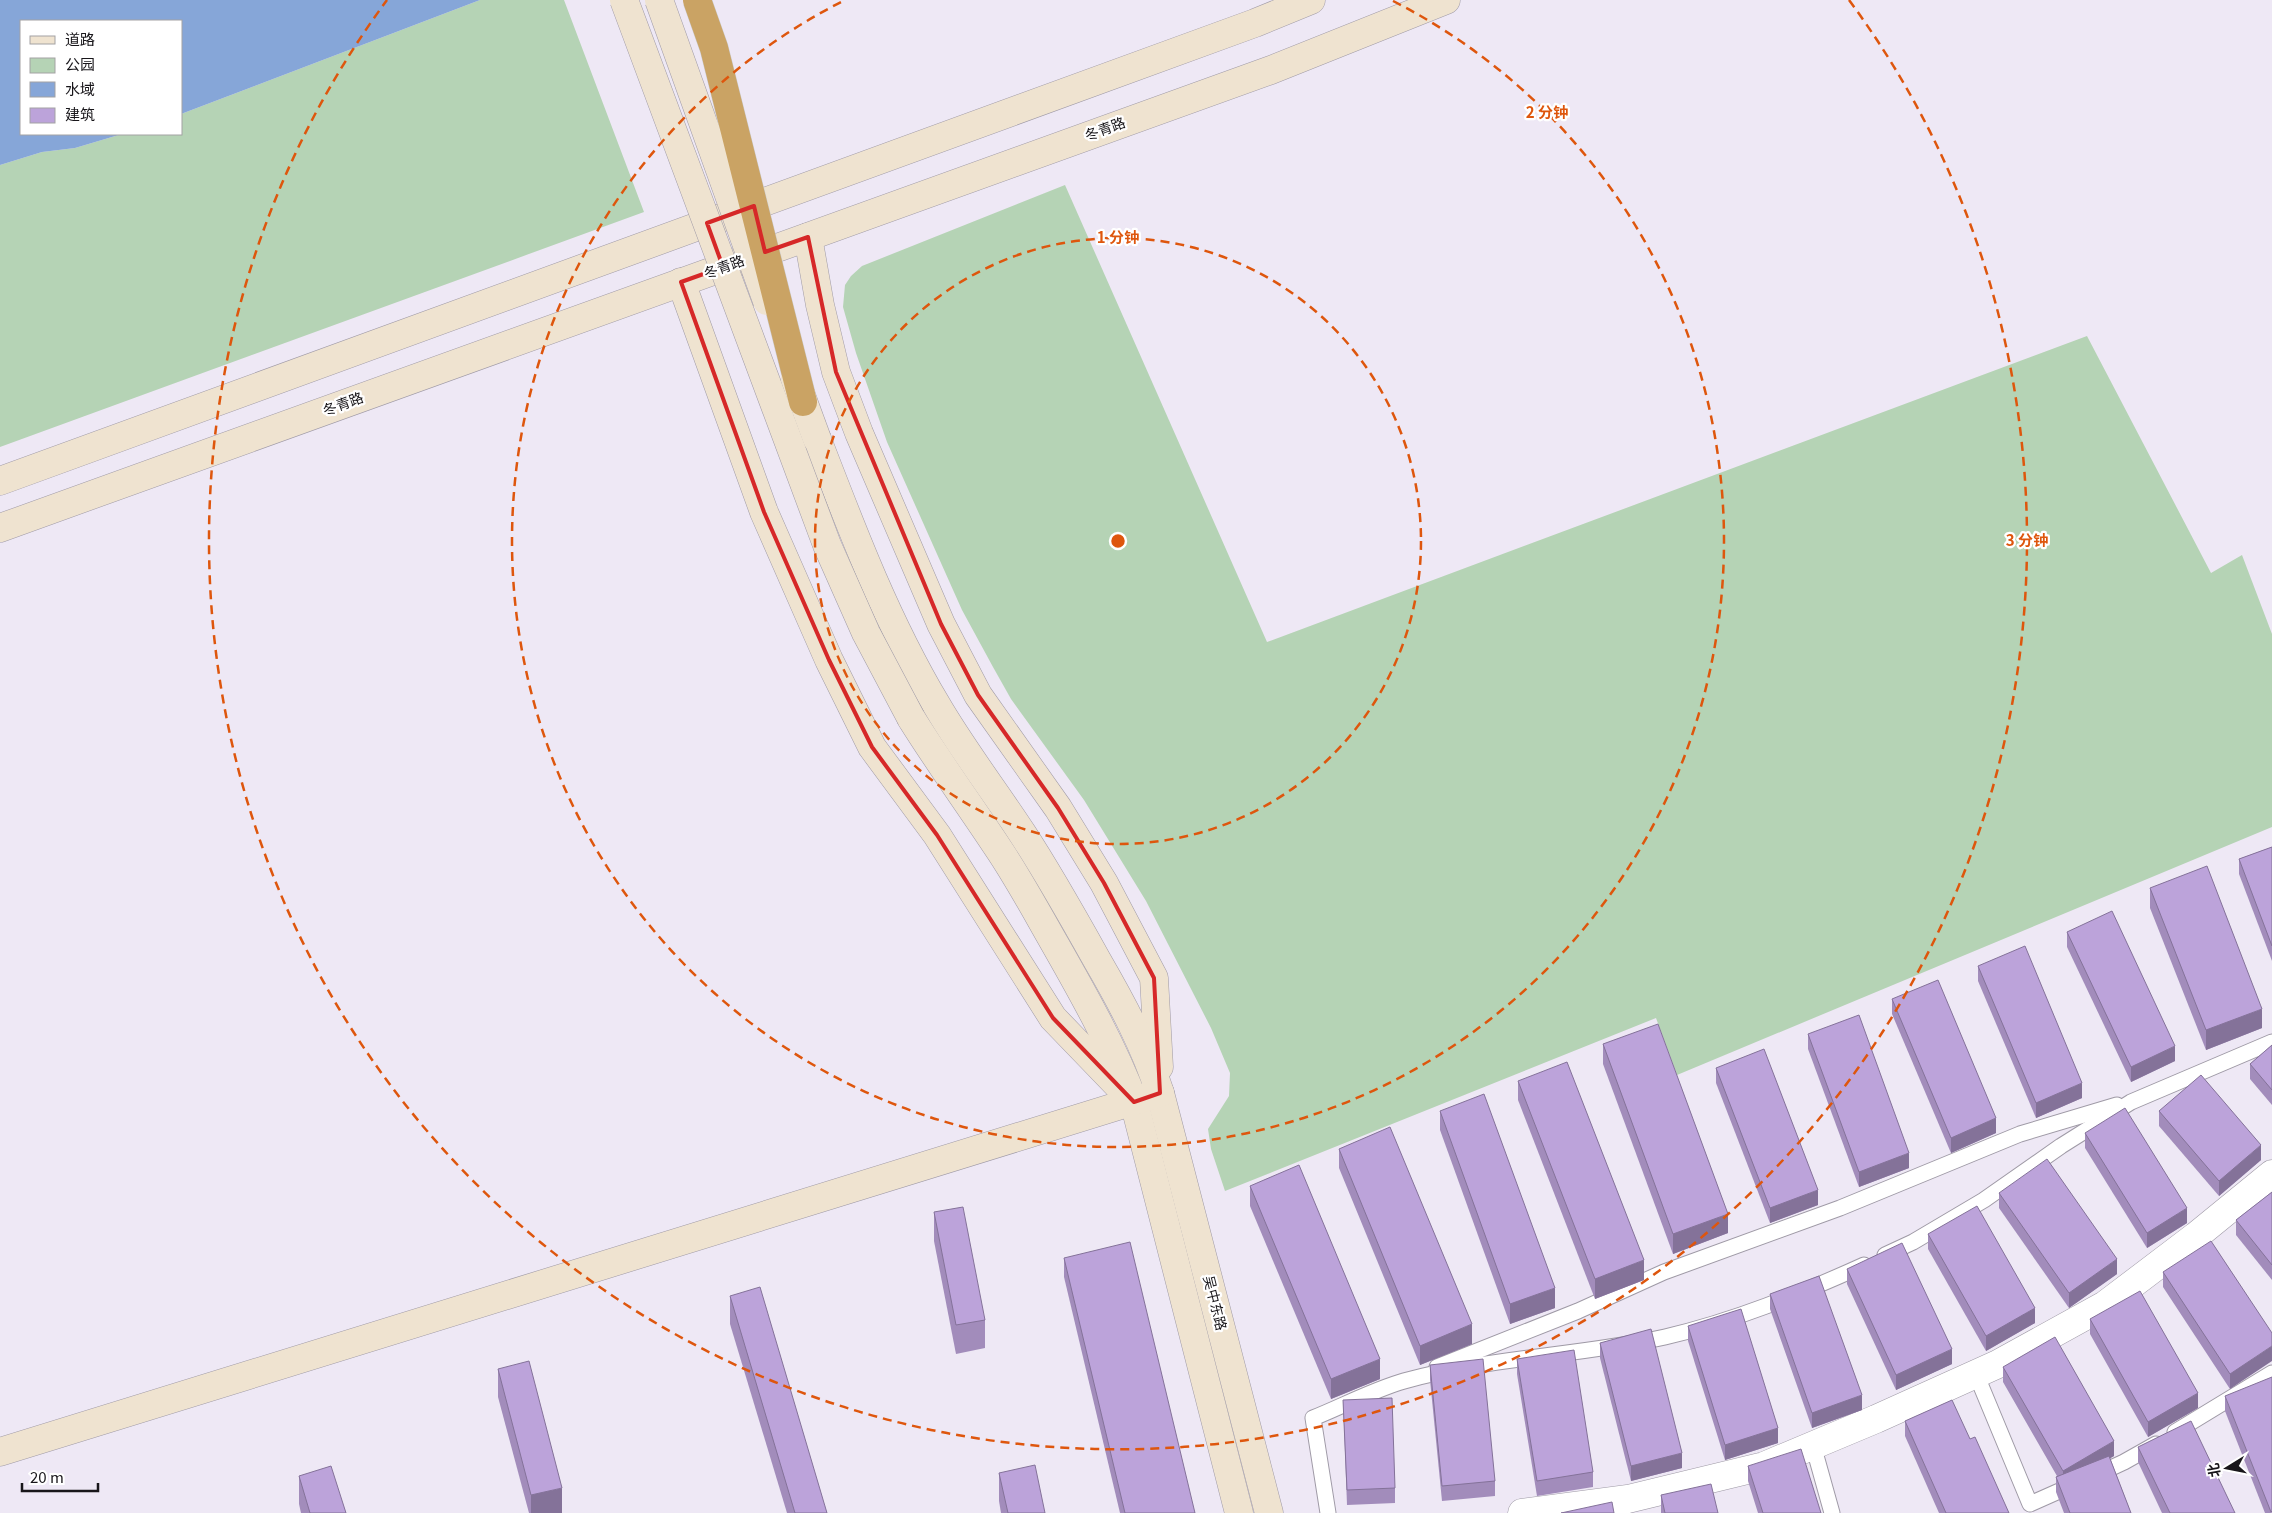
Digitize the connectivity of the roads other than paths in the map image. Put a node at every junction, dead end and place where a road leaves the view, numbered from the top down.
1 (624, 0) edge
2 (659, 0) edge
3 (697, 0) edge
4 (1311, 0) edge
5 (1446, 0) edge
6 (808, 237) junction
7 (681, 282) junction
8 (803, 402) junction
9 (0, 481) edge
10 (0, 528) edge
11 (2272, 1042) edge
12 (1160, 1093) junction
13 (1134, 1102) junction
14 (2131, 1102) junction
15 (2272, 1174) edge
16 (2272, 1373) edge
17 (1976, 1374) junction
18 (1403, 1382) junction
19 (1813, 1446) junction
20 (0, 1452) edge
21 (1239, 1513) edge
22 (1269, 1513) edge
23 (1328, 1513) edge
24 (1522, 1513) edge
25 (1832, 1513) edge

1 - 13 main road, 吴中东路, bridge
2 - 8 main road, bridge
3 - 8 highway, bridge
4 - 9 main road
5 - 6 main road, 冬青路
6 - 7 main road, 冬青路
6 - 12 main road
7 - 10 main road, 冬青路
7 - 13 main road
8 - 12 main road, bridge
11 - 14 lane
12 - 13 main road
12 - 22 main road, 吴中东路
13 - 20 main road
13 - 21 main road, 吴中东路
14 - 18 lane
14 - 18 lane
15 - 17 street
16 - 17 lane
17 - 19 street
18 - 23 lane
19 - 24 street
19 - 25 lane

